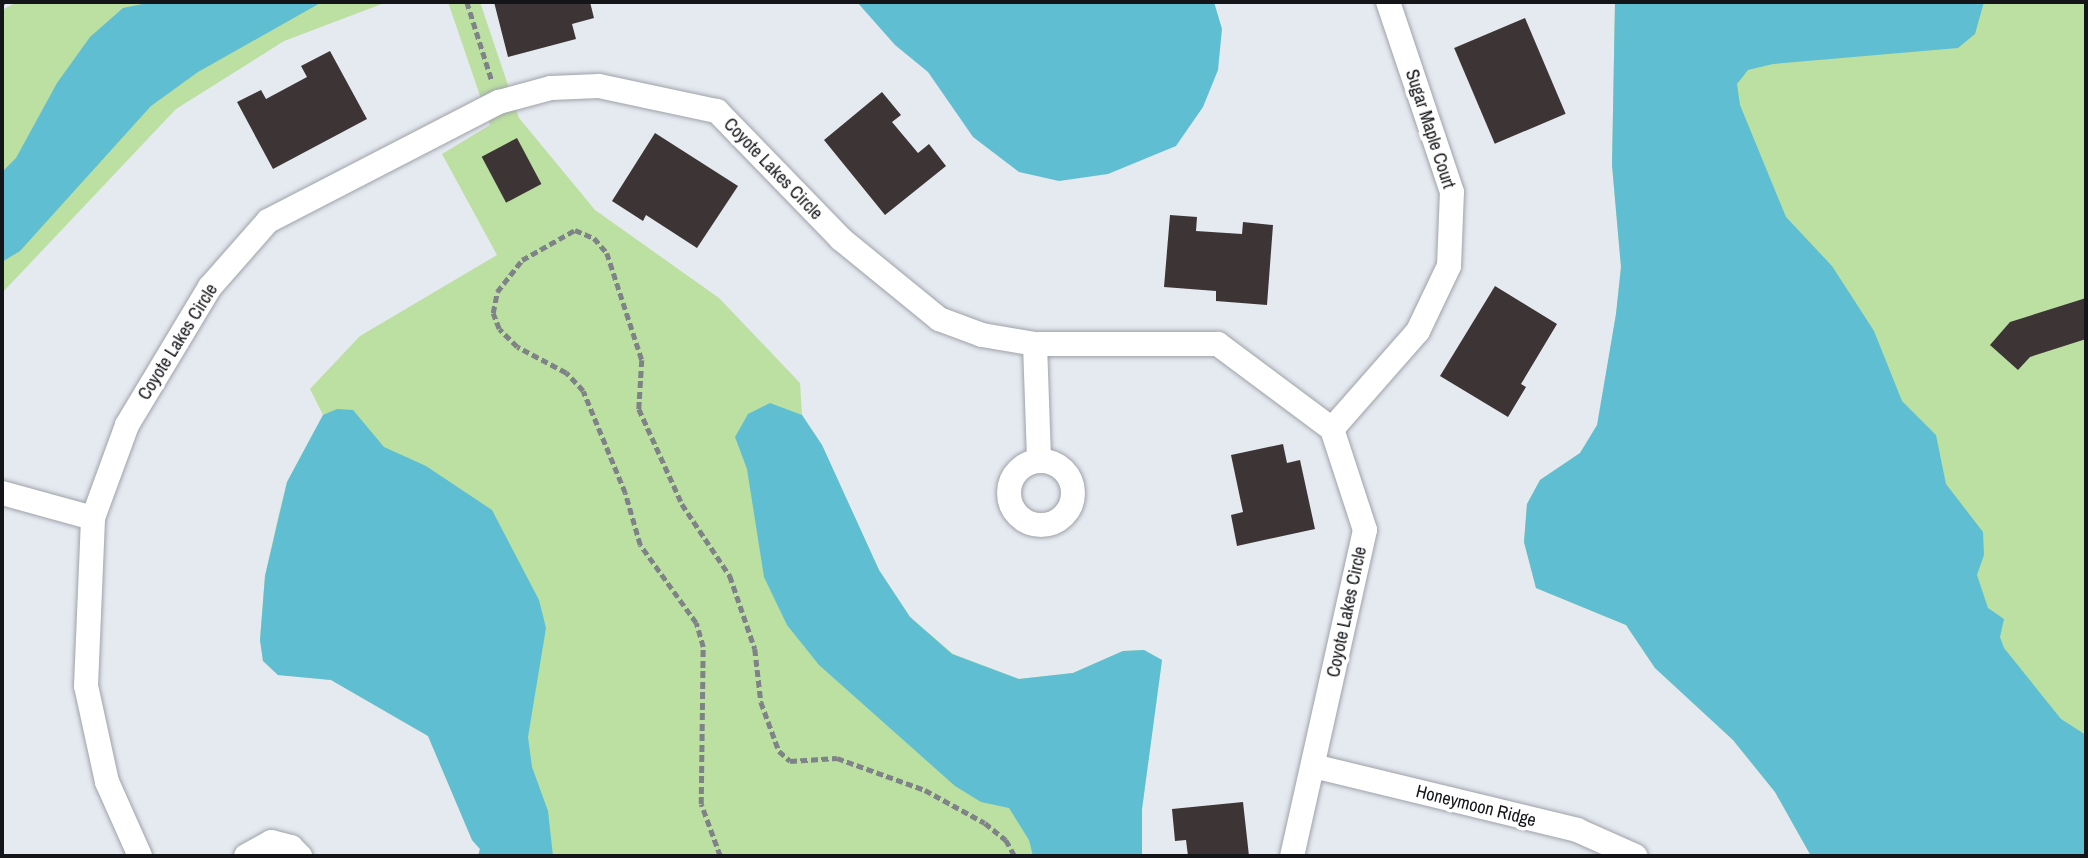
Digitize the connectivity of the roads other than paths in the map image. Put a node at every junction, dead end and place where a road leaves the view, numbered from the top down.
1 (1388, 2) edge
2 (1035, 344) junction
3 (1332, 429) junction
4 (1039, 461) dead end
5 (2, 493) edge
6 (93, 518) junction
7 (1313, 766) junction
8 (140, 856) edge
9 (246, 856) edge
10 (300, 856) edge
11 (1292, 856) edge
12 (1635, 856) edge

1 - 3 street, Sugar Maple Court
2 - 3 street, Coyote Lakes Circle
2 - 4 street
2 - 6 street, Coyote Lakes Circle
3 - 7 street, Coyote Lakes Circle
5 - 6 street
6 - 8 street, Coyote Lakes Circle
7 - 11 street, Coyote Lakes Circle
7 - 12 street, Honeymoon Ridge
9 - 10 street

